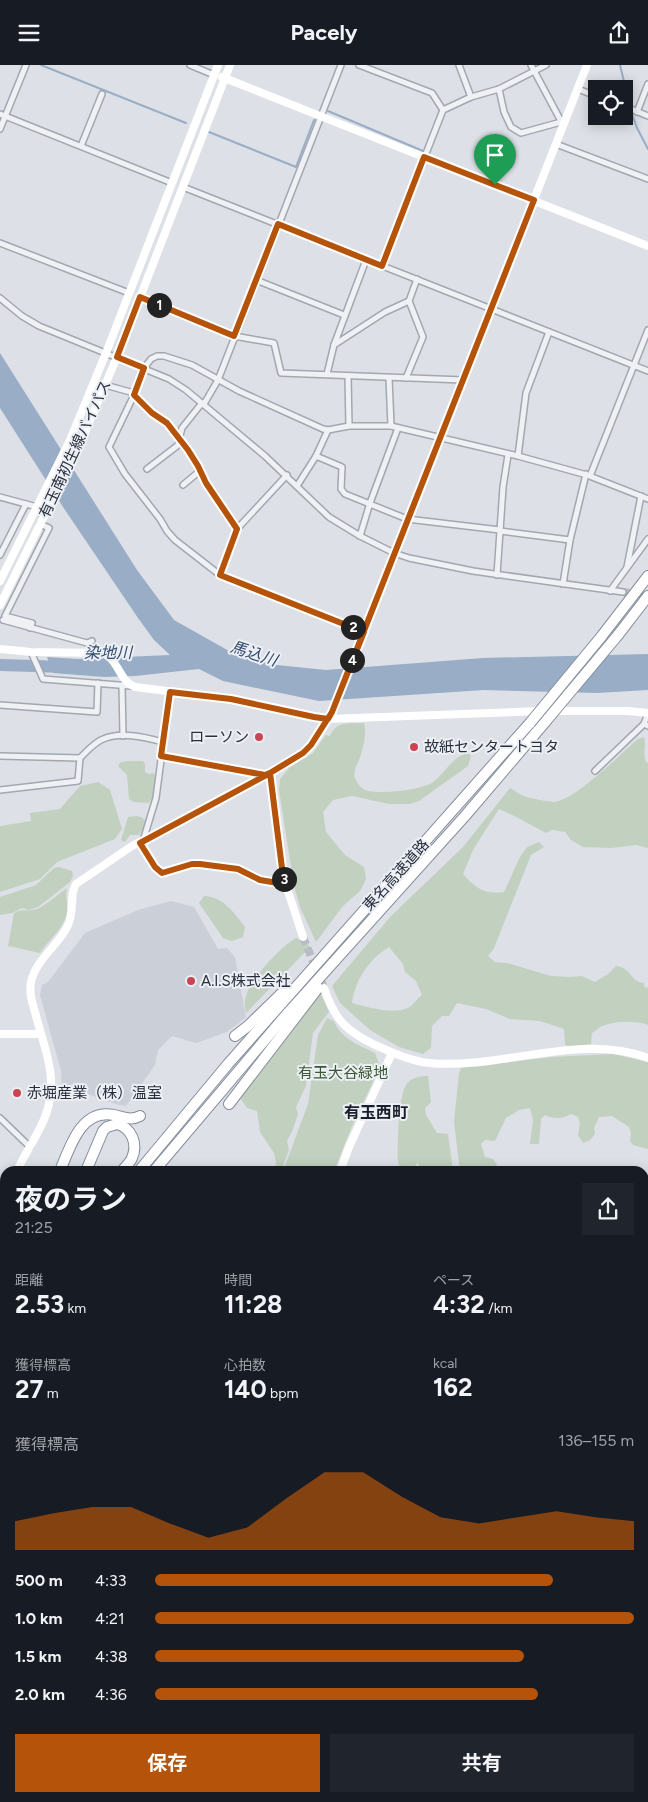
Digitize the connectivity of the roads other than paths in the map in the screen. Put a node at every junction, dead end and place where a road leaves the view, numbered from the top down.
1 (26, 65) edge
2 (190, 65) edge
3 (218, 65) edge
4 (230, 65) edge
5 (341, 65) edge
6 (359, 65) edge
7 (459, 65) edge
8 (531, 65) edge
9 (546, 65) edge
10 (587, 65) edge
11 (534, 71) junction
12 (214, 75) junction
13 (225, 79) junction
14 (648, 84) edge
15 (499, 89) junction
16 (578, 89) junction
17 (588, 93) edge
18 (102, 94) dead end
19 (471, 97) junction
20 (633, 106) edge
21 (443, 110) junction
22 (633, 110) edge
23 (2, 115) edge
24 (321, 116) junction
25 (648, 116) edge
26 (562, 123) junction
27 (0, 129) edge
28 (556, 143) junction
29 (81, 146) junction
30 (424, 157) junction
31 (648, 179) edge
32 (172, 183) junction
33 (183, 187) junction
34 (534, 200) junction
35 (278, 224) junction
36 (0, 243) edge
37 (648, 246) edge
38 (366, 260) junction
39 (382, 266) junction
40 (417, 279) junction
41 (256, 280) junction
42 (129, 293) junction
43 (140, 297) junction
44 (0, 298) edge
45 (408, 301) junction
46 (491, 308) junction
47 (344, 315) junction
48 (648, 330) edge
49 (549, 332) junction
50 (234, 336) junction
51 (334, 345) junction
52 (106, 353) junction
53 (117, 357) junction
54 (634, 365) junction
55 (144, 368) junction
56 (648, 371) edge
57 (326, 374) junction
58 (348, 376) junction
59 (389, 378) junction
60 (406, 378) junction
61 (218, 380) junction
62 (463, 380) junction
63 (105, 385) junction
64 (134, 394) junction
65 (203, 403) junction
66 (348, 425) junction
67 (391, 426) junction
68 (398, 428) junction
69 (328, 430) junction
70 (440, 438) junction
71 (180, 440) junction
72 (508, 455) junction
73 (316, 456) junction
74 (518, 456) junction
75 (147, 469) dead end
76 (200, 470) junction
77 (287, 475) junction
78 (588, 475) junction
79 (183, 485) dead end
80 (297, 486) junction
81 (0, 497) edge
82 (641, 497) junction
83 (648, 499) edge
84 (370, 503) junction
85 (26, 504) junction
86 (37, 507) junction
87 (407, 519) junction
88 (40, 524) junction
89 (237, 529) junction
90 (500, 531) junction
91 (360, 536) junction
92 (648, 539) edge
93 (570, 540) junction
94 (394, 553) junction
95 (0, 555) edge
96 (627, 567) junction
97 (220, 575) junction
98 (497, 575) junction
99 (648, 576) edge
100 (0, 581) edge
101 (563, 584) junction
102 (610, 591) junction
103 (623, 592) tunnel mouth
104 (648, 596) edge
105 (0, 605) edge
106 (3, 621) dead end
107 (30, 628) junction
108 (364, 632) junction
109 (92, 641) dead end
110 (0, 649) edge
111 (31, 652) junction
112 (98, 683) junction
113 (124, 683) junction
114 (170, 692) junction
115 (0, 705) edge
116 (648, 713) edge
117 (330, 715) junction
118 (646, 725) edge
119 (123, 736) junction
120 (163, 742) junction
121 (0, 756) edge
122 (161, 756) junction
123 (80, 758) junction
124 (595, 771) dead end
125 (268, 774) junction
126 (0, 790) edge
127 (141, 842) junction
128 (284, 884) junction
129 (366, 926) junction
130 (344, 933) junction
131 (303, 937) tunnel mouth
132 (324, 988) tunnel mouth
133 (0, 1034) edge
134 (40, 1035) junction
135 (235, 1036) dead end
136 (392, 1053) junction
137 (648, 1058) edge
138 (229, 1104) dead end
139 (140, 1116) dead end
140 (0, 1118) edge
141 (30, 1147) junction
142 (20, 1166) edge
143 (62, 1166) edge
144 (88, 1166) edge
145 (126, 1166) edge
146 (144, 1166) edge
147 (158, 1166) edge
148 (342, 1166) edge

1 - 23 street
2 - 12 street
3 - 12 street, 有玉南初生線バイパス
4 - 13 street, 有玉南初生線バイパス
5 - 24 street
6 - 21 street
7 - 19 street
8 - 11 street
9 - 11 street
10 - 16 street
11 - 15 street
11 - 26 street
12 - 13 street
12 - 32 street, 有玉南初生線バイパス
13 - 24 street
13 - 33 street, 有玉南初生線バイパス
14 - 20 street
15 - 19 street
15 - 26 street
16 - 17 street
16 - 26 street
18 - 29 street
19 - 21 street
21 - 30 street
22 - 25 street
23 - 27 street
23 - 29 street
24 - 30 street
24 - 35 street
26 - 28 street
28 - 31 street
28 - 34 street
29 - 32 street
30 - 34 street
30 - 39 street
32 - 42 street, 有玉南初生線バイパス
33 - 35 street
33 - 43 street, 有玉南初生線バイパス
34 - 37 street
34 - 46 street
35 - 38 street
35 - 41 street
36 - 42 street
38 - 39 street
38 - 47 street
39 - 40 street
40 - 45 street
40 - 46 street
41 - 47 street
41 - 50 street
42 - 52 street, 有玉南初生線バイパス
43 - 50 street
43 - 53 street, 有玉南初生線バイパス
44 - 52 street
45 - 51 street
45 - 60 street
46 - 49 street
46 - 62 street
47 - 51 street
48 - 54 street
49 - 54 street
49 - 74 street
50 - 57 street
50 - 61 street
51 - 57 street
52 - 53 street
52 - 86 street, 有玉南初生線バイパス
53 - 55 street
53 - 63 street, 有玉南初生線バイパス
54 - 56 street
54 - 78 street
55 - 61 street
55 - 64 street
55 - 65 street
57 - 58 street
58 - 59 street
58 - 66 street
59 - 60 street
59 - 67 street
60 - 62 street
61 - 65 street
61 - 69 street
62 - 70 street
63 - 64 street
63 - 88 street, 有玉南初生線バイパス
64 - 71 street
64 - 97 street
65 - 71 street
65 - 77 street
66 - 67 street
66 - 69 street
67 - 68 street
68 - 70 street
68 - 84 street
69 - 73 street
70 - 72 street
70 - 87 street
71 - 75 street
71 - 76 street
72 - 74 street
72 - 90 street
73 - 80 street
73 - 84 street
74 - 78 street
76 - 79 street
76 - 89 street
77 - 80 street
77 - 89 street
78 - 82 street
78 - 93 street
80 - 91 street
81 - 85 street
82 - 83 street
82 - 96 street
84 - 87 street
84 - 91 street
85 - 86 street
85 - 95 street
86 - 100 street, 有玉南初生線バイパス
87 - 90 street
87 - 94 street
88 - 105 street, 有玉南初生線バイパス
88 - 107 street
89 - 97 street
90 - 93 street
90 - 98 street
91 - 94 street
92 - 96 street
93 - 101 street
94 - 98 street
94 - 108 street
96 - 102 street
97 - 108 street
98 - 101 street
99 - 130 highway, 東名高速道路, bridge
101 - 102 street
102 - 103 street
104 - 129 highway, 東名高速道路, bridge
106 - 107 street
107 - 109 street
108 - 117 street
110 - 111 street
111 - 112 street
111 - 113 street
112 - 113 street
112 - 115 street
113 - 114 street
113 - 119 street
114 - 117 street
114 - 120 street
116 - 117 street
116 - 118 street
117 - 125 street
118 - 124 street
119 - 120 street
119 - 123 street
120 - 122 street
121 - 123 street
122 - 125 street
122 - 127 street
123 - 126 street
125 - 127 street
125 - 128 street
127 - 128 street
127 - 134 street
128 - 131 street
129 - 138 highway
129 - 147 highway, 東名高速道路
130 - 135 highway
130 - 146 highway, 東名高速道路
132 - 136 street
133 - 134 street
134 - 141 street
136 - 137 street
136 - 148 street
139 - 143 highway
140 - 141 street
141 - 142 street
144 - 145 highway

